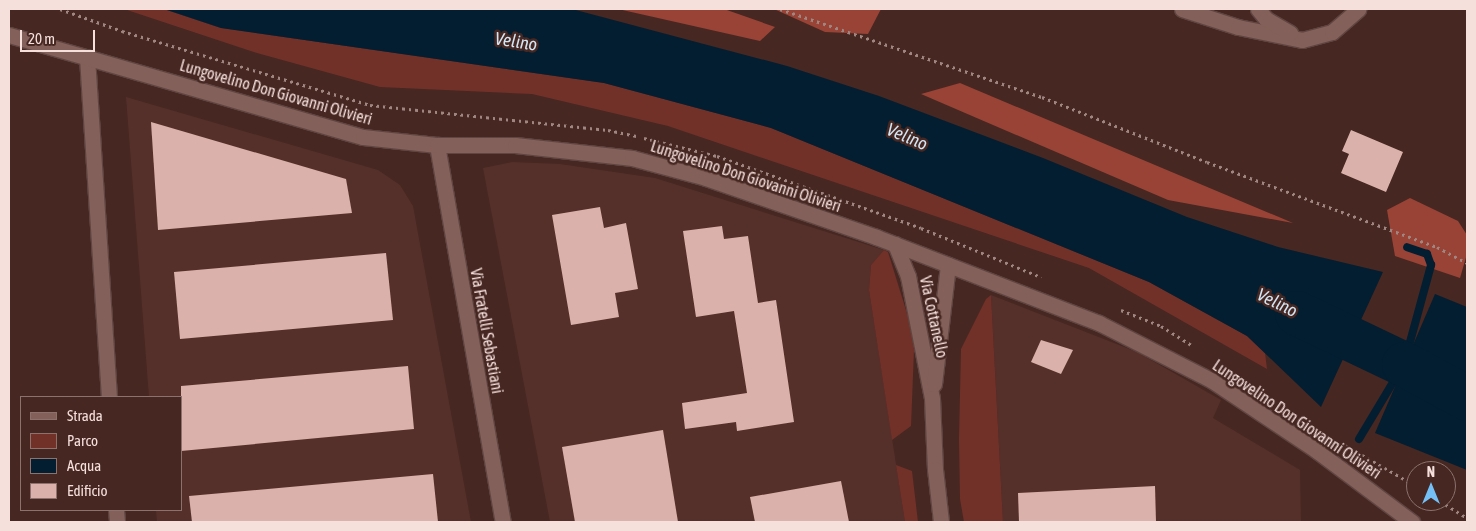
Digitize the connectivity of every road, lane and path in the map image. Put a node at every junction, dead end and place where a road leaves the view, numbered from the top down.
1 (780, 9) edge
2 (1182, 9) edge
3 (1258, 9) edge
4 (1358, 9) edge
5 (9, 35) edge
6 (1302, 40) junction
7 (87, 57) junction
8 (437, 145) junction
9 (895, 244) junction
10 (1467, 262) edge
11 (948, 265) junction
12 (109, 396) edge
13 (932, 398) junction
14 (1456, 511) edge
15 (1467, 518) edge
16 (503, 522) edge
17 (941, 522) edge
18 (1412, 522) edge

1 - 10 path
2 - 6 street
3 - 6 street
4 - 6 street
5 - 7 street, Lungovelino Don Giovanni Olivieri
7 - 8 street, Lungovelino Don Giovanni Olivieri
7 - 12 street
8 - 9 street, Lungovelino Don Giovanni Olivieri
8 - 16 street, Via Fratelli Sebastiani
9 - 11 street, Lungovelino Don Giovanni Olivieri
9 - 13 street, Via Cottanello
11 - 13 street, Via Cottanello
11 - 18 street, Lungovelino Don Giovanni Olivieri
13 - 17 street, Via Cottanello
14 - 15 path

